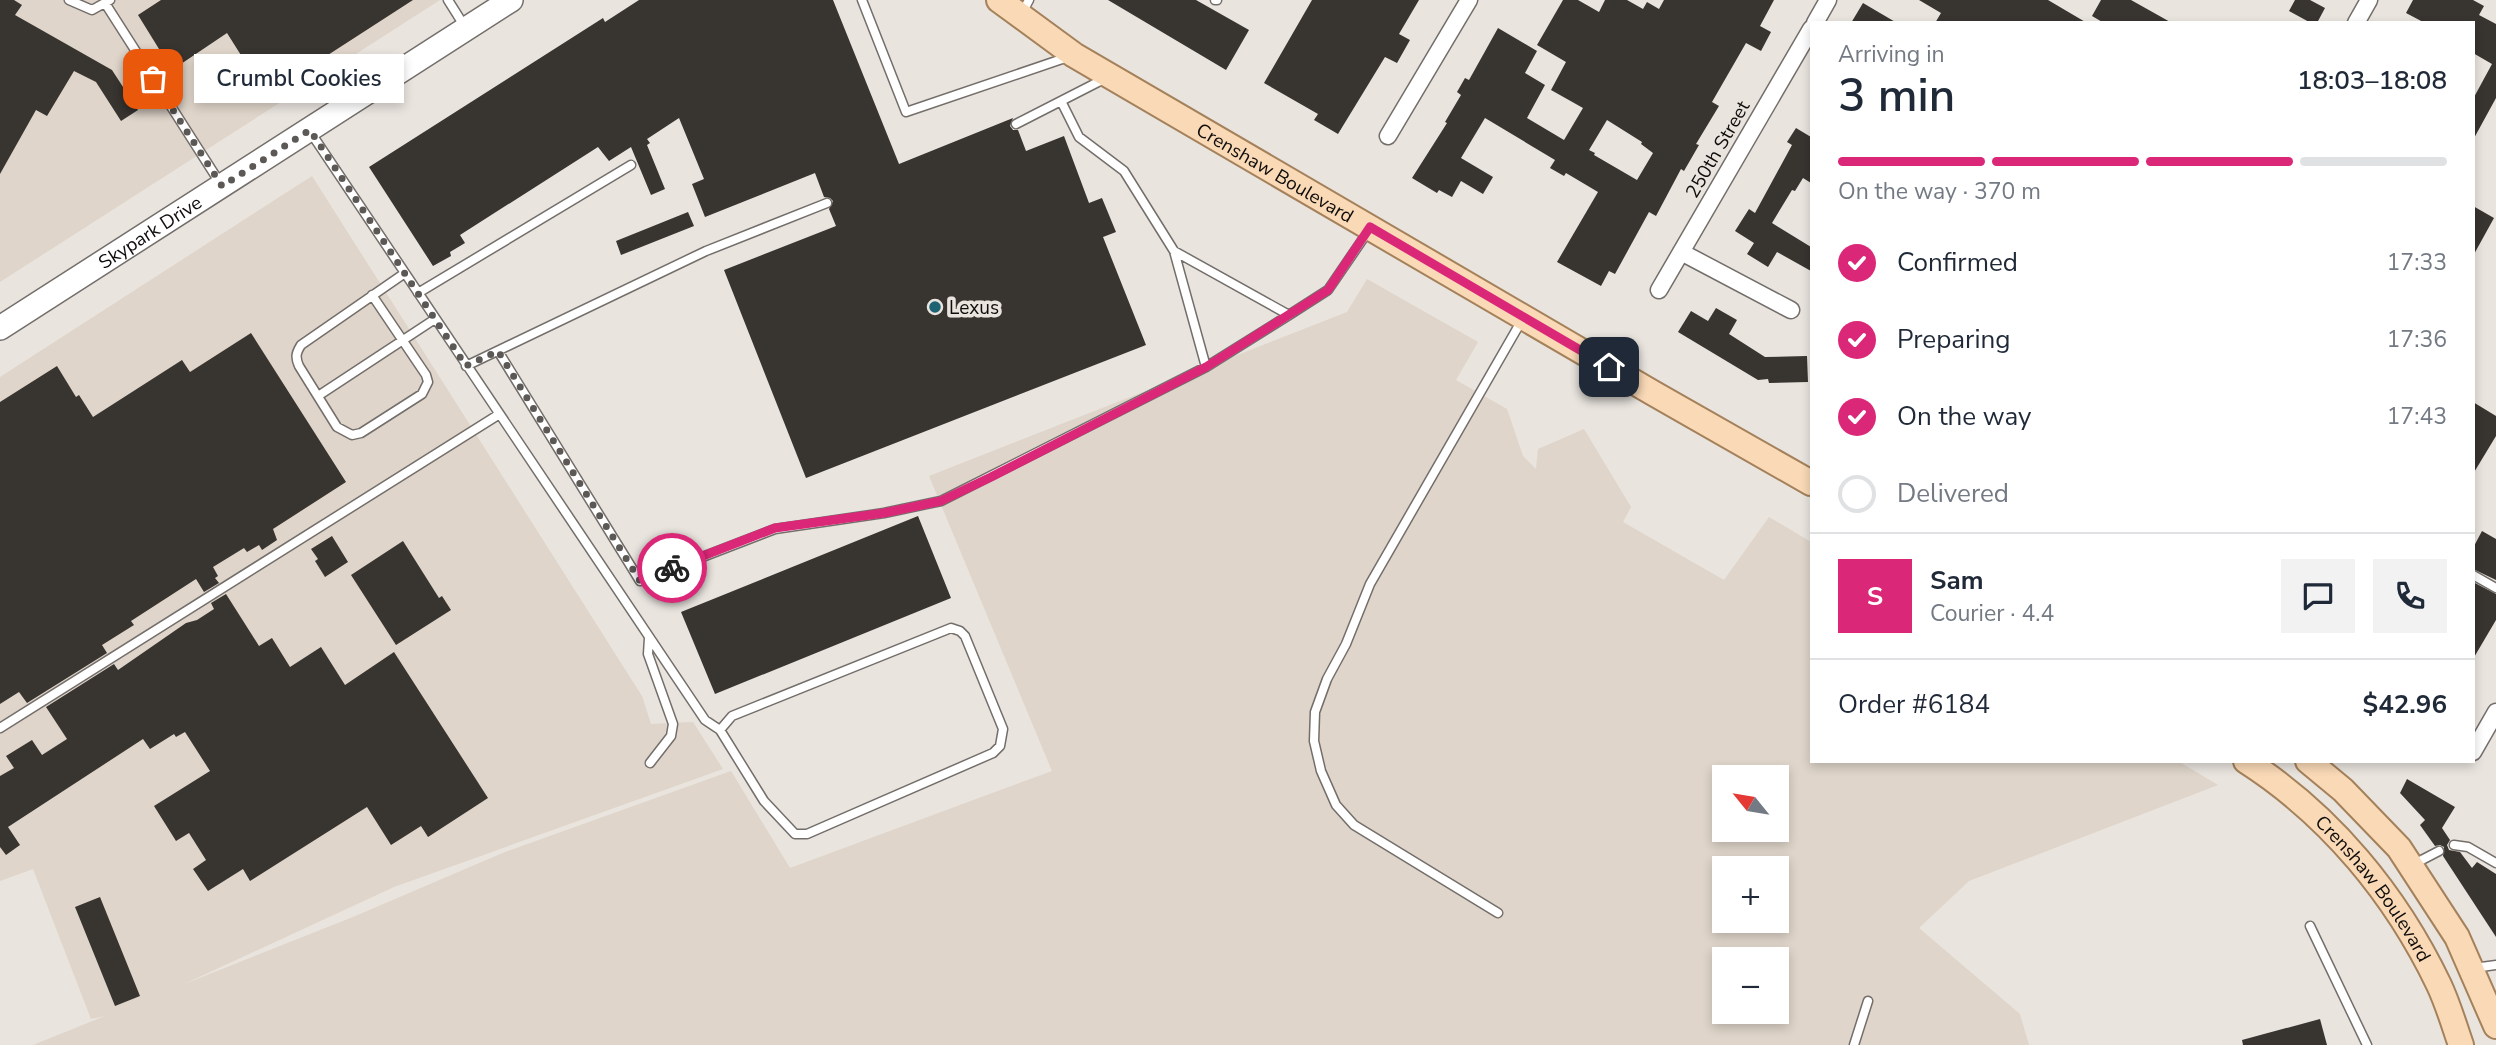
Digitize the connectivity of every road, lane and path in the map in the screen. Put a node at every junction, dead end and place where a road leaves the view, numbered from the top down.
1 (69, 0) edge
2 (448, 0) edge
3 (511, 0) edge
4 (862, 0) edge
5 (999, 0) edge
6 (1469, 0) edge
7 (1828, 0) edge
8 (2369, 0) edge
9 (107, 2) edge
10 (1025, 8) edge
11 (1816, 21) edge
12 (2357, 21) edge
13 (467, 30) junction
14 (1810, 31) edge
15 (1074, 55) junction
16 (1110, 76) junction
17 (1061, 101) junction
18 (1016, 124) dead end
19 (310, 130) junction
20 (1388, 136) dead end
21 (631, 165) dead end
22 (222, 186) junction
23 (827, 203) dead end
24 (1370, 227) junction
25 (1174, 251) junction
26 (1681, 252) junction
27 (405, 273) junction
28 (1659, 290) dead end
29 (418, 293) junction
30 (372, 295) junction
31 (1791, 310) dead end
32 (1289, 315) junction
33 (1524, 317) junction
34 (435, 319) junction
35 (0, 328) edge
36 (402, 341) junction
37 (498, 351) junction
38 (466, 366) junction
39 (1206, 367) junction
40 (318, 396) junction
41 (498, 415) junction
42 (1810, 482) edge
43 (2475, 576) edge
44 (2496, 588) edge
45 (649, 637) junction
46 (2494, 719) edge
47 (0, 728) edge
48 (720, 730) junction
49 (2475, 749) edge
50 (2249, 763) edge
51 (2310, 763) edge
52 (650, 764) dead end
53 (2454, 845) dead end
54 (2439, 850) dead end
55 (2496, 863) edge
56 (2411, 866) junction
57 (1498, 913) dead end
58 (2310, 926) dead end
59 (2496, 965) edge
60 (2471, 968) junction
61 (1868, 1001) dead end
62 (2496, 1026) edge
63 (1854, 1045) edge
64 (2367, 1045) edge
65 (2461, 1045) edge

1 - 9 lane
2 - 13 lane
3 - 13 main road, Skypark Drive
4 - 15 lane
5 - 10 main road, Crenshaw Boulevard
6 - 20 street
7 - 11 street
8 - 12 street
9 - 22 lane
10 - 15 main road, Crenshaw Boulevard
13 - 19 main road, Skypark Drive
14 - 26 street, 250th Street
15 - 16 main road, Crenshaw Boulevard
16 - 17 lane
16 - 24 main road, Crenshaw Boulevard
17 - 18 lane
17 - 25 lane
19 - 22 main road, Skypark Drive
19 - 27 lane
21 - 29 lane
22 - 35 main road, Skypark Drive
23 - 37 lane
24 - 32 lane
24 - 33 main road, Crenshaw Boulevard
25 - 32 lane
25 - 39 lane
26 - 28 street, 250th Street
26 - 31 street
27 - 29 lane
27 - 30 lane
29 - 34 lane
30 - 36 lane
30 - 40 lane
32 - 39 lane
33 - 42 main road, Crenshaw Boulevard
33 - 57 lane
34 - 36 lane
34 - 38 lane
36 - 40 lane
36 - 40 lane
37 - 38 lane
37 - 39 lane
38 - 41 lane
41 - 45 lane
41 - 47 lane
43 - 44 lane
45 - 48 lane
45 - 52 lane
46 - 49 street
48 - 48 lane
50 - 65 main road, Crenshaw Boulevard
51 - 56 main road, Crenshaw Boulevard
53 - 55 lane
54 - 56 lane
56 - 60 main road, Crenshaw Boulevard
58 - 64 lane
59 - 60 lane
60 - 62 main road, Crenshaw Boulevard
61 - 63 lane

